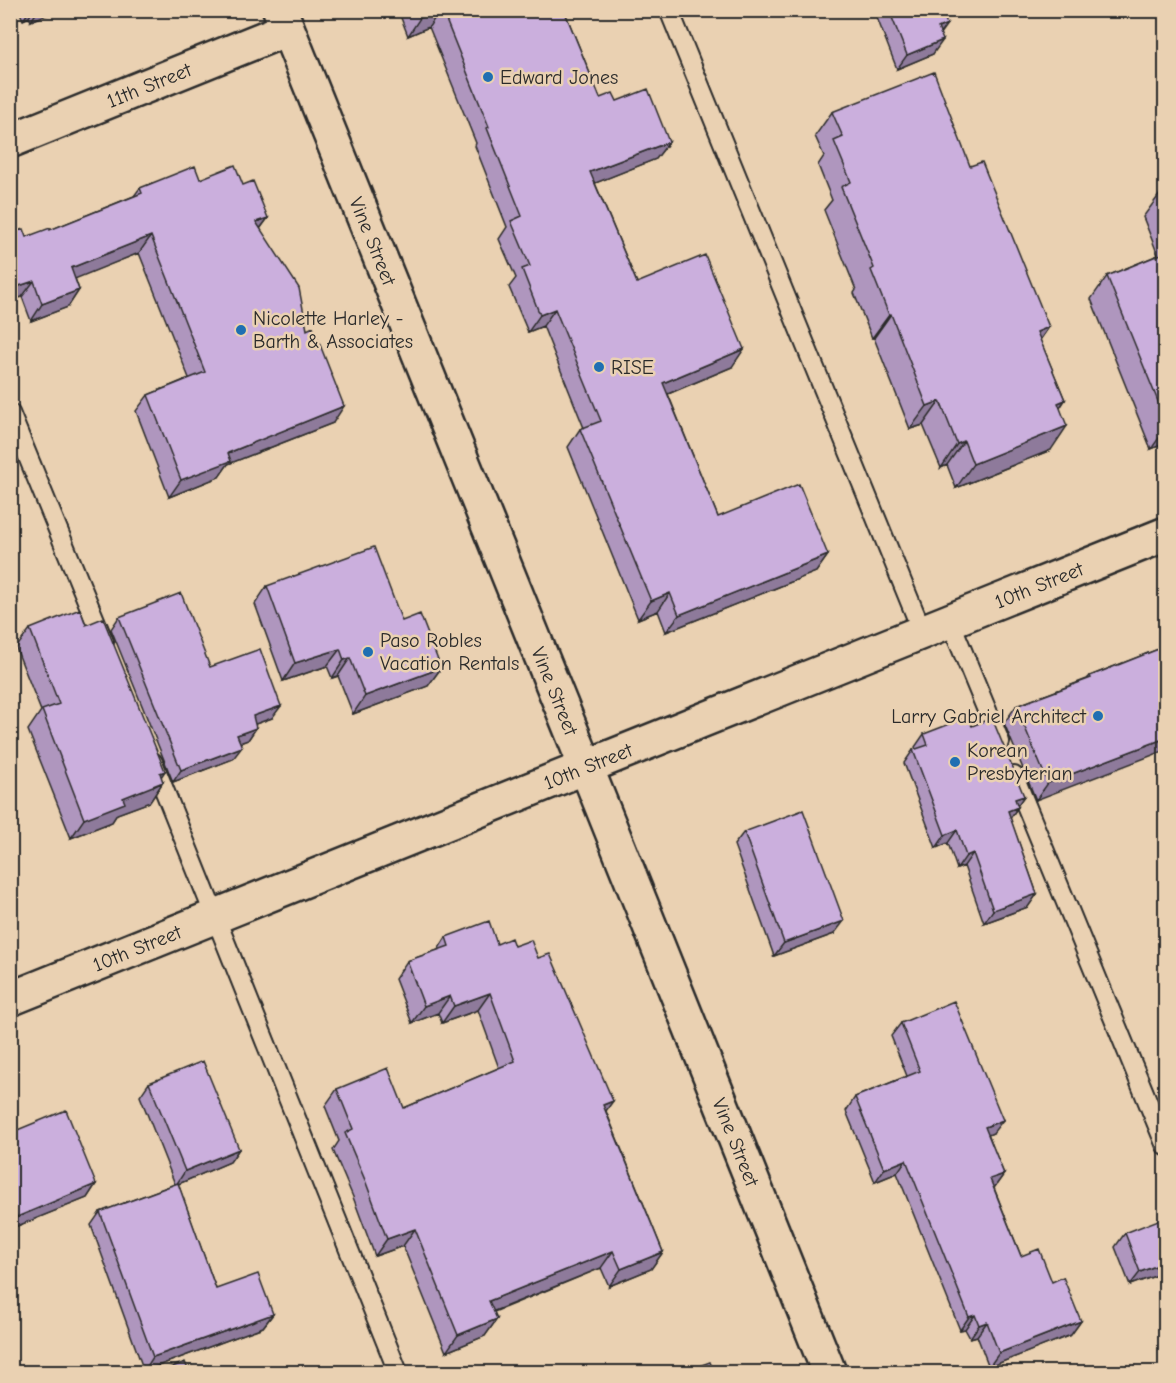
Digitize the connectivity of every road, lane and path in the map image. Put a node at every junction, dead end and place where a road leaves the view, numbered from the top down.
1 (669, 10) edge
2 (283, 20) edge
3 (10, 141) edge
4 (10, 413) edge
5 (1166, 534) edge
6 (936, 626) junction
7 (108, 654) edge
8 (144, 741) edge
9 (586, 767) junction
10 (216, 917) junction
11 (10, 999) edge
12 (1166, 1146) edge
13 (398, 1372) edge
14 (829, 1372) edge

1 - 6 lane
2 - 3 street, 11th Street
2 - 9 street, Vine Street
4 - 7 lane
5 - 6 street, 10th Street
6 - 9 street, 10th Street
6 - 12 lane
8 - 10 lane
9 - 10 street, 10th Street
9 - 14 street, Vine Street
10 - 11 street, 10th Street
10 - 13 lane

